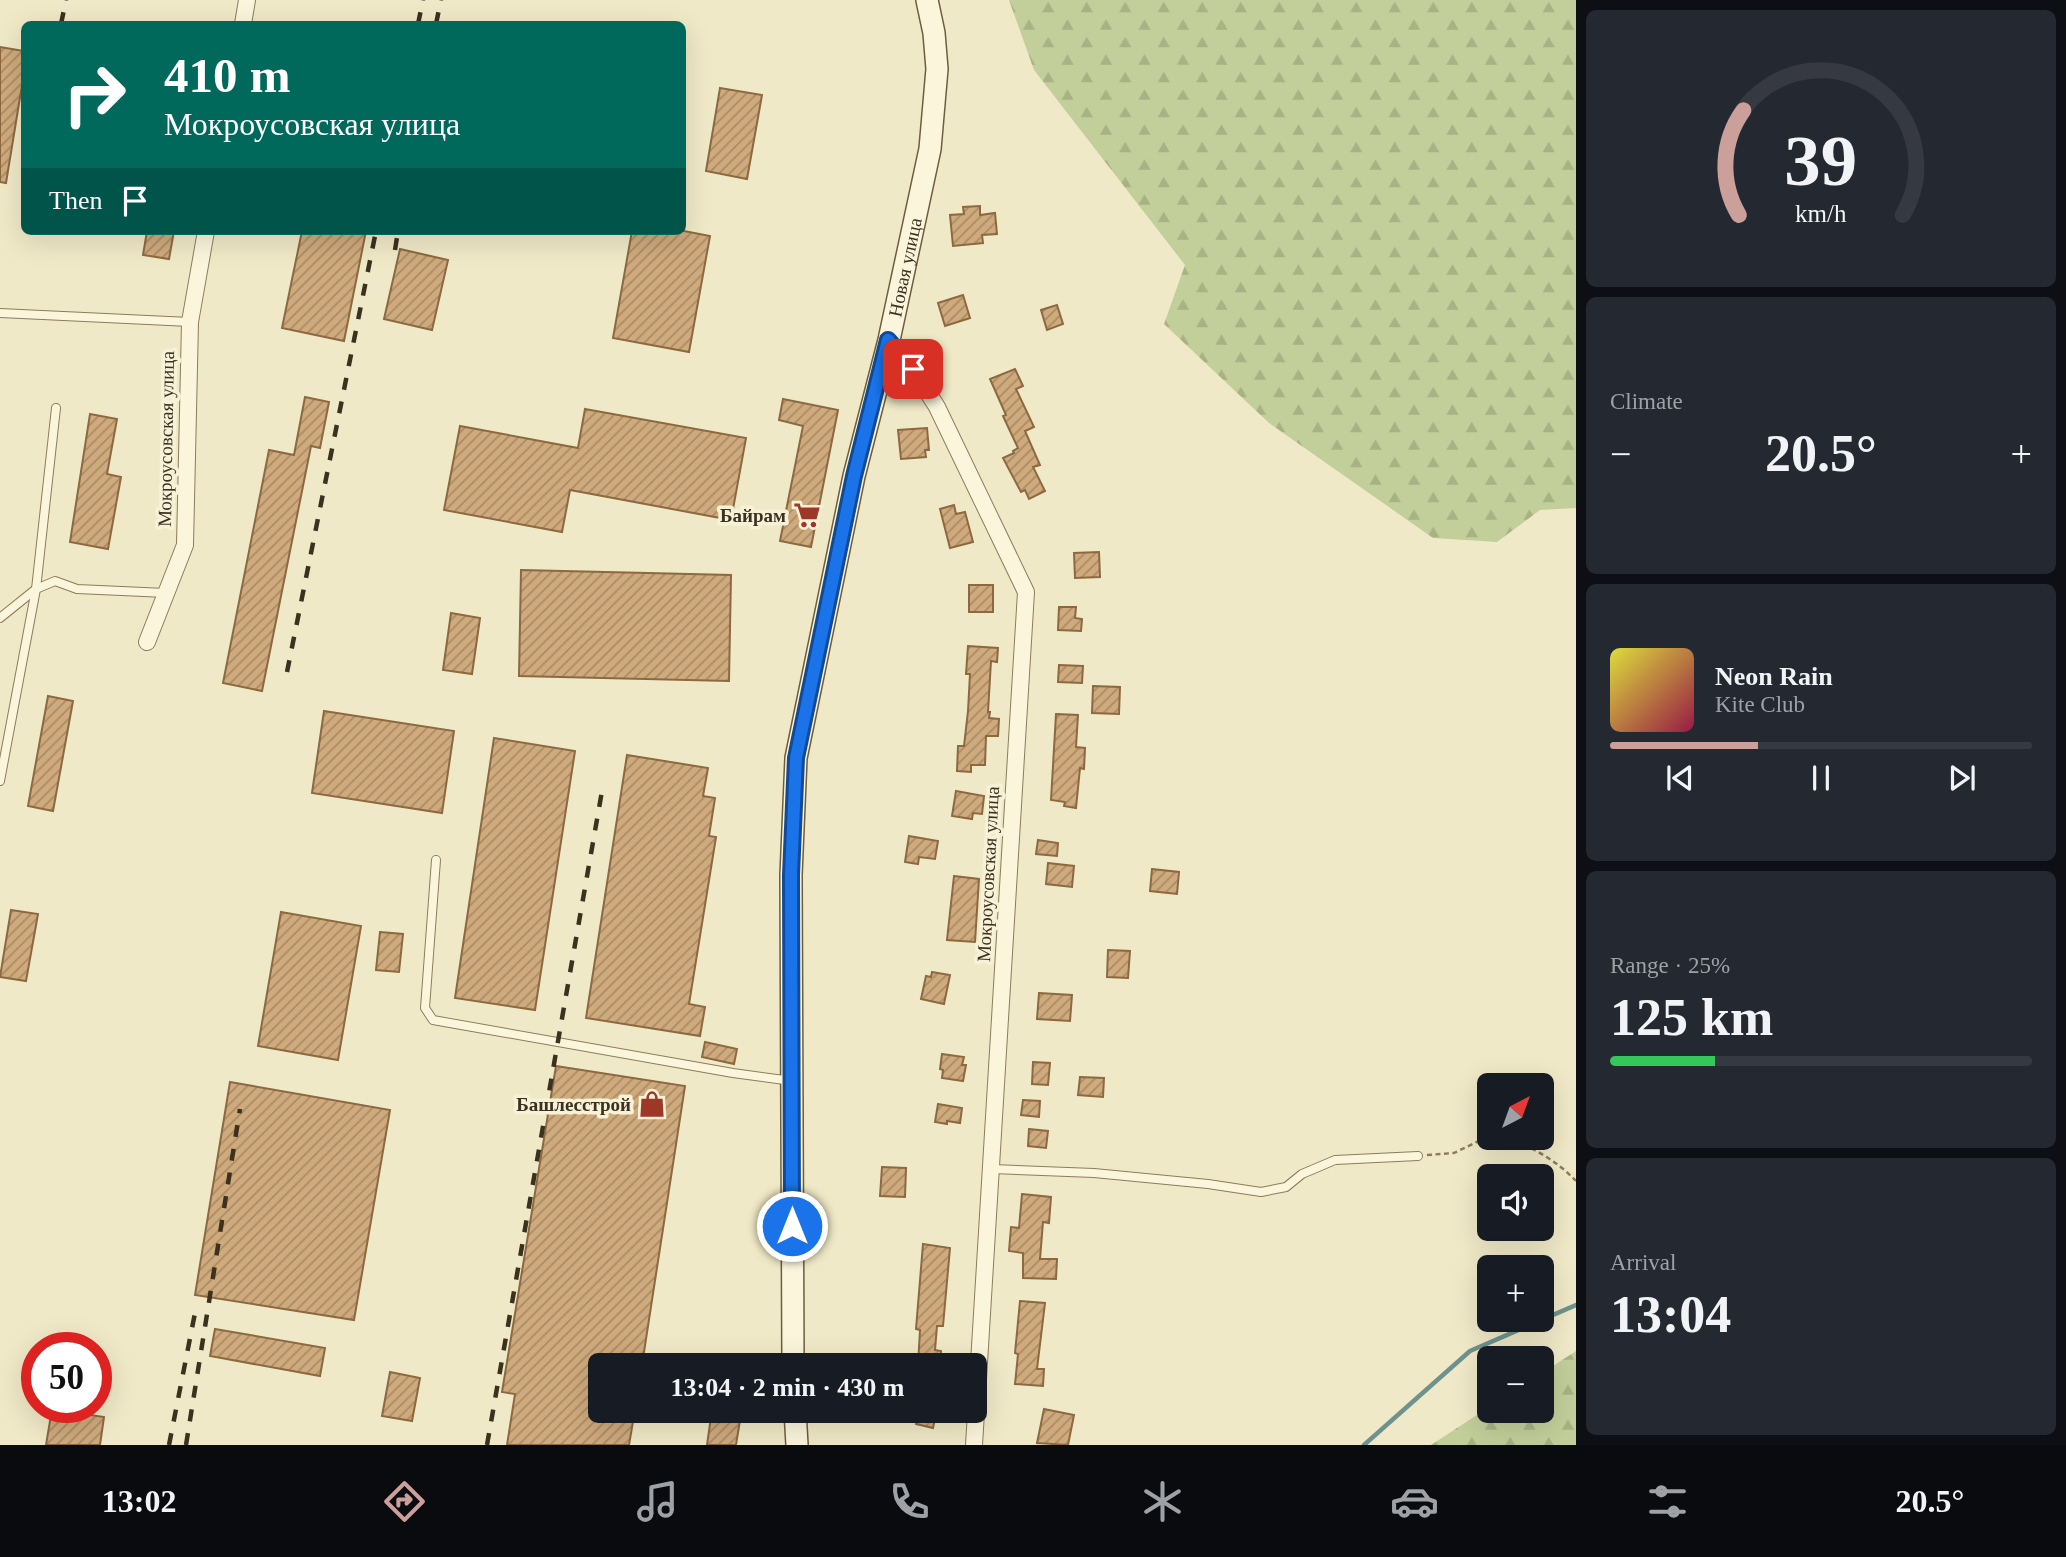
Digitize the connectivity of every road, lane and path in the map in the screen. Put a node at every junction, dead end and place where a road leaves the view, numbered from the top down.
1 (247, 0) edge
2 (927, 0) edge
3 (244, 21) edge
4 (205, 235) edge
5 (0, 313) edge
6 (190, 322) junction
7 (888, 340) junction
8 (56, 408) dead end
9 (36, 589) junction
10 (166, 593) junction
11 (0, 618) edge
12 (147, 642) dead end
13 (0, 781) edge
14 (436, 860) dead end
15 (792, 1081) junction
16 (1477, 1141) edge
17 (1531, 1150) edge
18 (1418, 1156) joint
19 (992, 1169) junction
20 (1576, 1181) edge
21 (793, 1353) edge
22 (796, 1423) edge
23 (797, 1445) edge
24 (974, 1445) edge

1 - 3 street
2 - 7 main road, Новая улица
4 - 6 street, Мокроусовская улица
5 - 6 lane
6 - 10 street, Мокроусовская улица
7 - 15 main road, Новая улица
7 - 19 street, Мокроусовская улица
8 - 9 lane
9 - 10 lane
9 - 11 lane
9 - 13 lane
10 - 12 street, Мокроусовская улица
14 - 15 lane
15 - 21 main road, Новая улица
16 - 18 path
17 - 20 path
18 - 19 lane
19 - 24 street, Мокроусовская улица
22 - 23 main road

